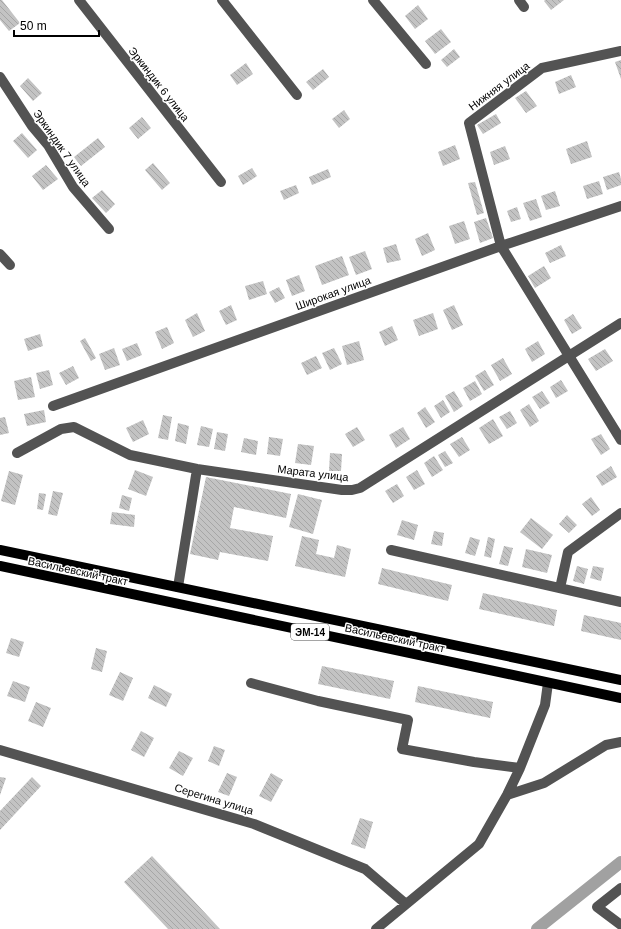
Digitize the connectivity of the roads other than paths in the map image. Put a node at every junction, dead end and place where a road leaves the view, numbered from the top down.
1 (79, 0) edge
2 (222, 0) edge
3 (373, 0) edge
4 (621, 51) edge
5 (426, 64) dead end
6 (0, 77) edge
7 (297, 95) dead end
8 (221, 182) dead end
9 (621, 206) edge
10 (110, 229) dead end
11 (501, 246) junction
12 (0, 254) edge
13 (10, 265) dead end
14 (621, 324) edge
15 (569, 356) junction
16 (53, 406) dead end
17 (621, 440) edge
18 (17, 453) dead end
19 (197, 469) junction
20 (621, 513) edge
21 (0, 550) edge
22 (391, 550) dead end
23 (0, 566) edge
24 (178, 587) junction
25 (560, 588) junction
26 (621, 602) edge
27 (621, 680) edge
28 (251, 683) dead end
29 (548, 683) junction
30 (621, 698) edge
31 (621, 742) edge
32 (0, 750) edge
33 (520, 768) junction
34 (507, 795) junction
35 (621, 888) edge
36 (406, 904) junction
37 (621, 925) edge
38 (376, 929) edge

1 - 8 street, Эркиндик 6 улица
2 - 7 street
3 - 5 street
4 - 11 street, Нижняя улица
6 - 10 street, Эркиндик 7 улица
9 - 11 street, Широкая улица
11 - 15 street
11 - 16 street, Широкая улица
12 - 13 street
14 - 15 street, Марата улица
15 - 17 street
15 - 19 street, Марата улица
18 - 19 street, Марата улица
19 - 24 street
20 - 25 street
21 - 24 main road, Васильевский тракт / ЭМ-14
22 - 25 street
23 - 29 main road, Васильевский тракт / ЭМ-14
24 - 27 main road, Васильевский тракт / ЭМ-14
25 - 26 street
28 - 33 street
29 - 30 main road, Васильевский тракт / ЭМ-14
29 - 33 street
31 - 34 street
32 - 36 street, Серегина улица
33 - 34 street
34 - 36 street
35 - 37 street
36 - 38 street

